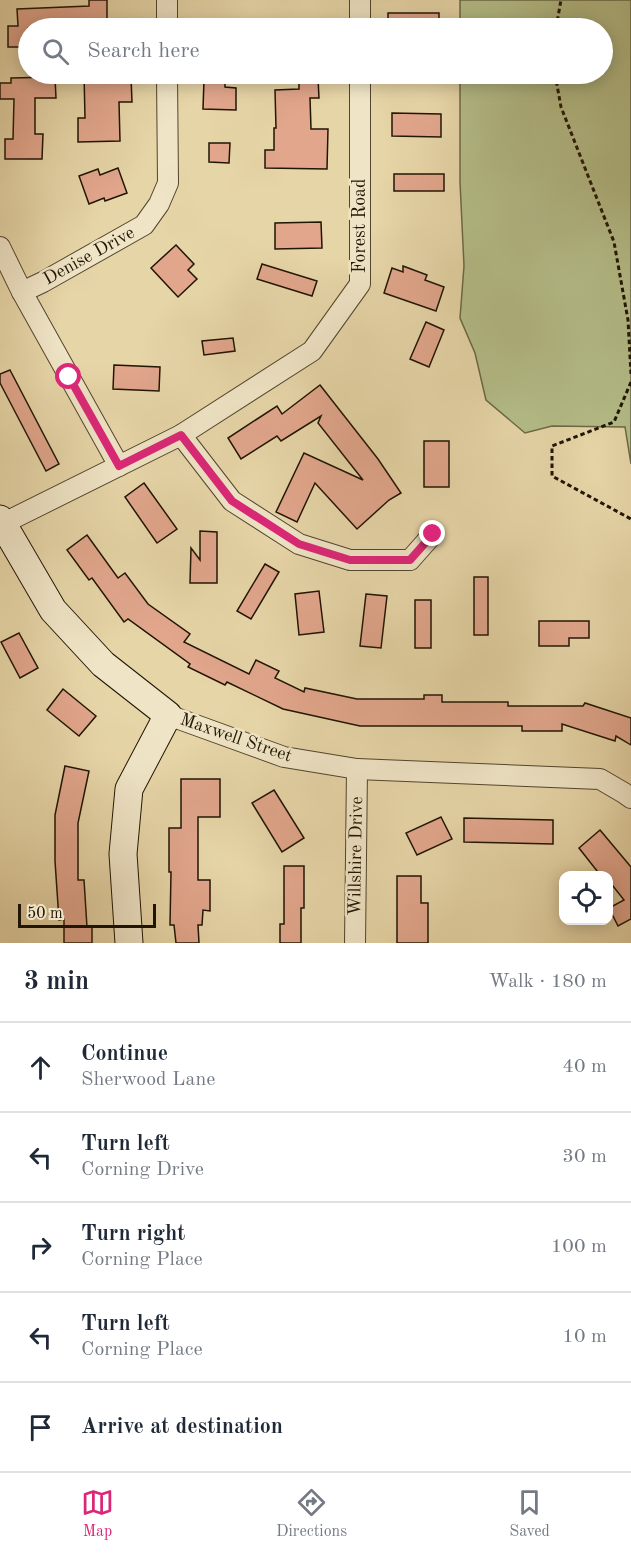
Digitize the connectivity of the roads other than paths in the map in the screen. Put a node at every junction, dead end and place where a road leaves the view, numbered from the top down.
1 (167, 0) edge
2 (360, 0) edge
3 (167, 18) edge
4 (360, 18) edge
5 (167, 84) edge
6 (360, 84) edge
7 (0, 247) edge
8 (22, 292) junction
9 (181, 435) junction
10 (119, 466) junction
11 (1, 523) edge
12 (433, 534) dead end
13 (168, 715) junction
14 (357, 769) junction
15 (631, 798) edge
16 (129, 943) edge
17 (355, 943) edge

1 - 3 street
2 - 4 street
5 - 8 street, Denise Drive
6 - 9 street, Forest Road
7 - 8 street
8 - 10 street
9 - 10 street, Forest Road
9 - 12 street
10 - 11 street, Forest Road
11 - 13 street, Maxwell Street
13 - 14 street, Maxwell Street
13 - 16 street
14 - 15 street, Maxwell Street
14 - 17 street, Willshire Drive

